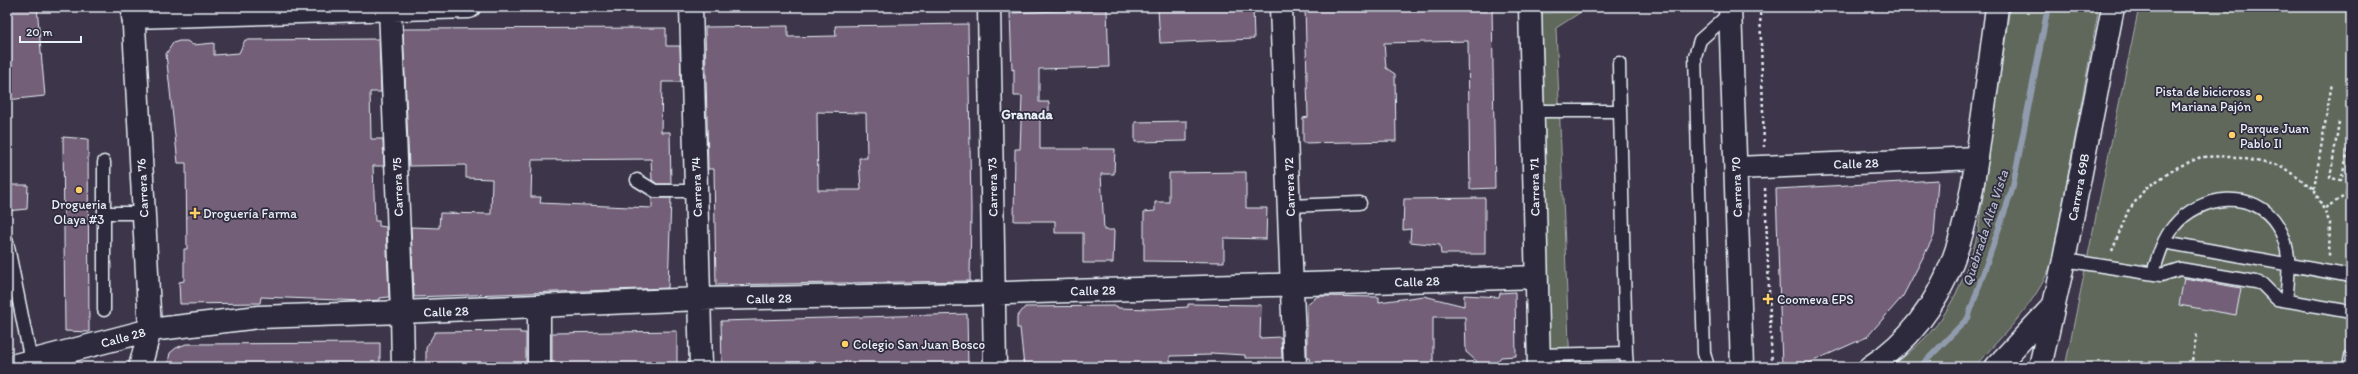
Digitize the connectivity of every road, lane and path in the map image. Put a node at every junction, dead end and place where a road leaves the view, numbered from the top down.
1 (469, 7) edge
2 (691, 7) edge
3 (989, 7) edge
4 (1280, 7) edge
5 (1530, 7) edge
6 (1997, 7) edge
7 (2113, 7) edge
8 (390, 8) edge
9 (1730, 10) edge
10 (133, 12) edge
11 (1619, 64) dead end
12 (2332, 84) dead end
13 (1533, 111) junction
14 (1620, 111) junction
15 (2339, 122) dead end
16 (2351, 138) edge
17 (1977, 158) junction
18 (104, 162) dead end
19 (1736, 168) junction
20 (2351, 171) edge
21 (637, 180) dead end
22 (2314, 189) dead end
23 (696, 191) junction
24 (2351, 192) edge
25 (2346, 195) junction
26 (1360, 203) dead end
27 (1290, 206) junction
28 (2325, 208) dead end
29 (104, 213) junction
30 (144, 214) junction
31 (7, 242) edge
32 (2164, 242) junction
33 (2064, 260) junction
34 (2290, 265) junction
35 (2153, 273) junction
36 (2351, 276) edge
37 (1536, 277) junction
38 (1292, 285) junction
39 (11, 289) edge
40 (994, 292) junction
41 (699, 299) junction
42 (2286, 300) junction
43 (2054, 305) junction
44 (539, 307) junction
45 (104, 310) dead end
46 (402, 312) junction
47 (2351, 312) edge
48 (150, 330) junction
49 (2197, 333) dead end
50 (1741, 342) junction
51 (1626, 353) junction
52 (2351, 357) edge
53 (30, 361) junction
54 (1539, 361) edge
55 (8, 367) edge
56 (140, 367) edge
57 (403, 367) edge
58 (540, 367) edge
59 (702, 367) edge
60 (995, 367) edge
61 (1295, 367) edge
62 (1627, 367) edge
63 (1708, 367) edge
64 (1734, 367) edge
65 (1742, 367) edge
66 (1870, 367) edge
67 (1996, 367) edge
68 (2040, 367) edge
69 (2191, 367) edge
70 (2349, 367) edge

1 - 8 street
2 - 23 street, Carrera 74
3 - 40 street, Carrera 73
4 - 27 street, Carrera 72
5 - 13 street, Carrera 71
6 - 17 street
7 - 33 street, Carrera 69B
8 - 10 street
8 - 46 street, Carrera 75
9 - 19 street, Carrera 70
9 - 63 lane
10 - 30 street, Carrera 76
11 - 14 lane
12 - 22 path
13 - 14 lane
13 - 37 street, Carrera 71
14 - 51 lane
15 - 16 path
17 - 19 street, Calle 28
17 - 66 street
18 - 29 lane
19 - 50 street, Carrera 70
20 - 25 path
21 - 23 lane
23 - 41 street, Carrera 74
24 - 25 path
25 - 28 path
26 - 27 lane
27 - 38 street, Carrera 72
29 - 30 lane
29 - 45 lane
30 - 48 street, Carrera 76
31 - 39 lane
32 - 34 lane
32 - 34 lane
32 - 35 lane
33 - 35 lane
33 - 43 street, Carrera 69B
34 - 36 lane
34 - 42 lane
35 - 42 lane
37 - 38 street, Calle 28
37 - 54 street, Carrera 71
38 - 40 street, Calle 28
38 - 61 street, Carrera 72
39 - 53 lane
40 - 41 street, Calle 28
40 - 60 street, Carrera 73
41 - 44 street, Calle 28
41 - 59 street, Carrera 74
42 - 47 lane
43 - 67 street
43 - 68 street, Carrera 69B
44 - 46 street, Calle 28
44 - 58 street
46 - 48 street, Calle 28
46 - 57 street, Carrera 75
48 - 53 street, Calle 28
48 - 56 street, Carrera 76
49 - 69 path
50 - 64 street
50 - 65 street, Carrera 70
51 - 54 lane
51 - 62 lane
52 - 70 lane
53 - 55 street, Calle 28

